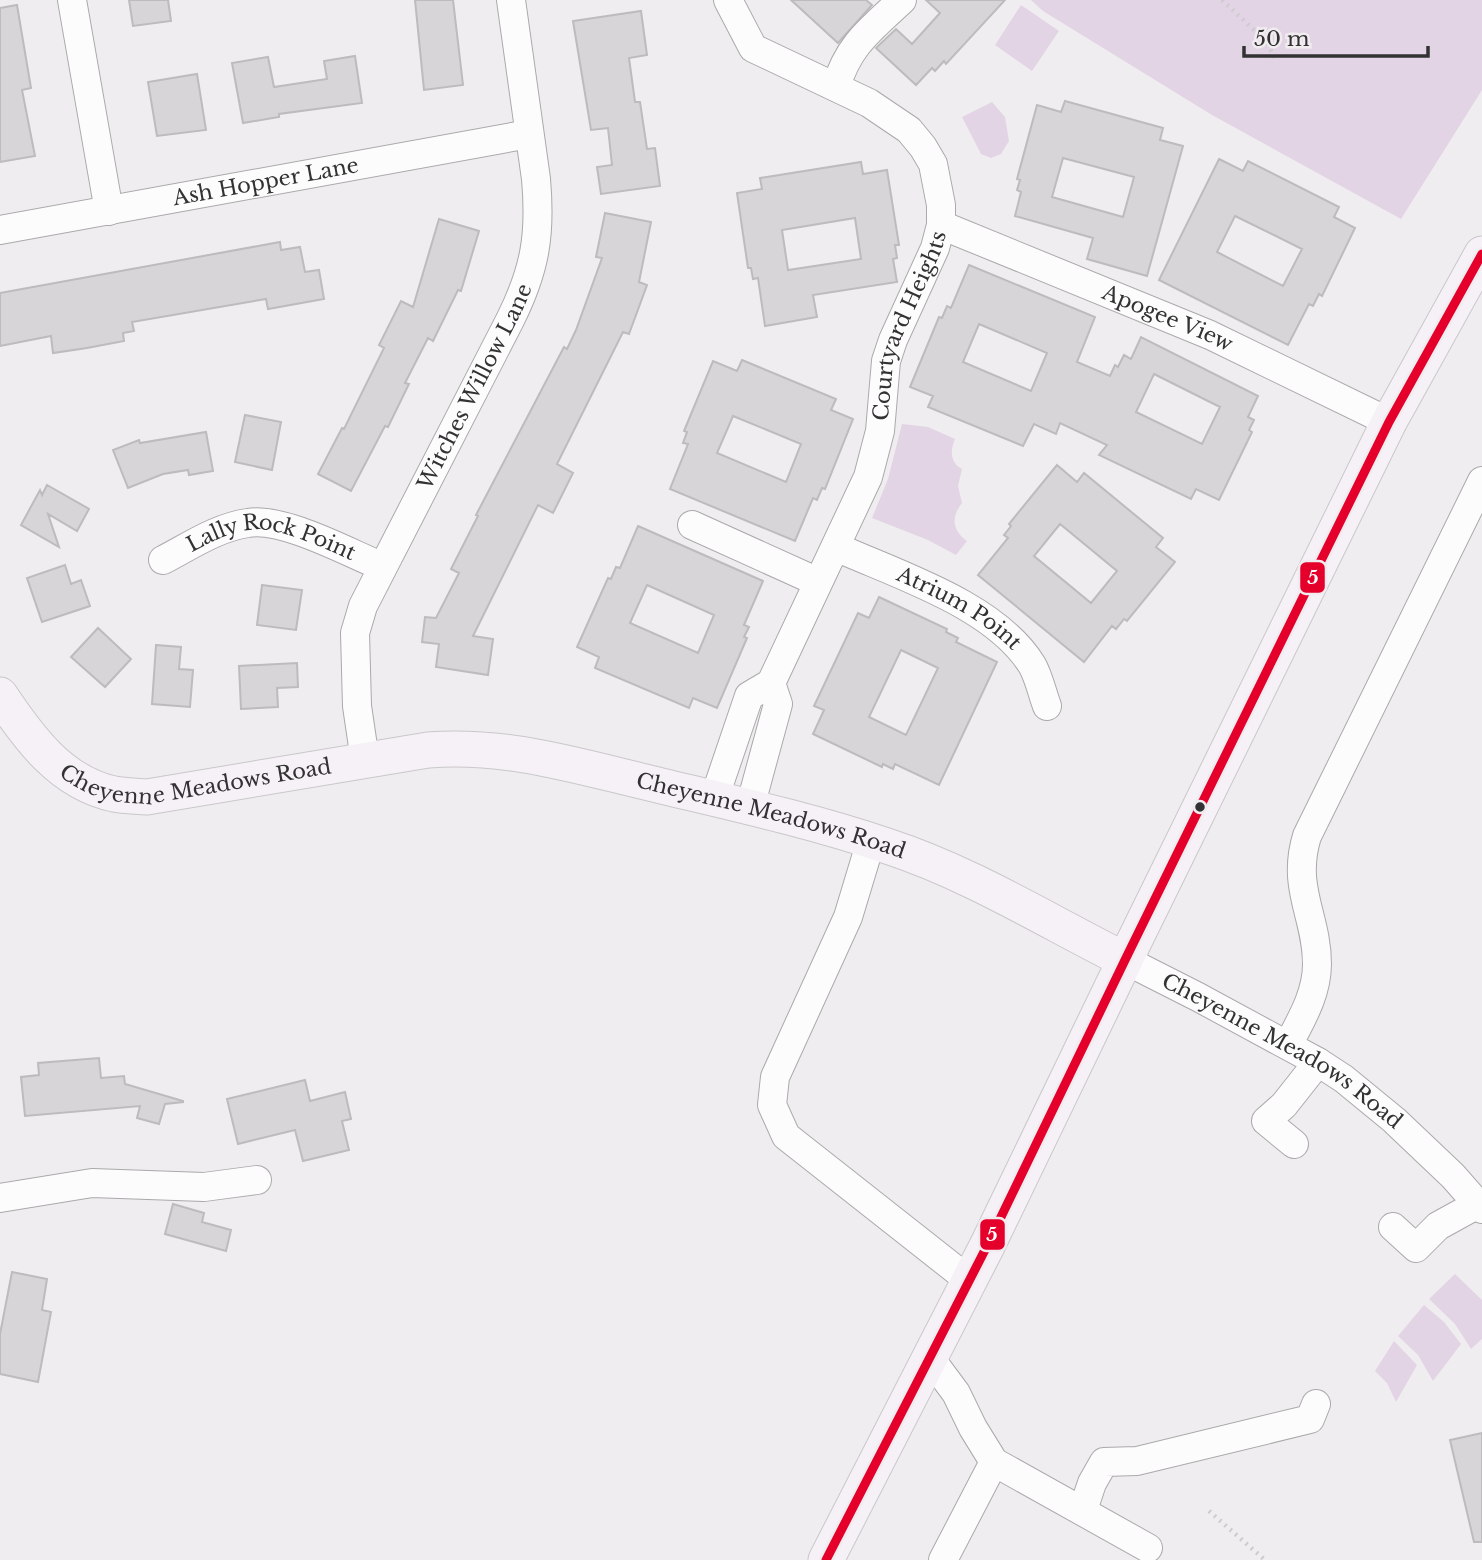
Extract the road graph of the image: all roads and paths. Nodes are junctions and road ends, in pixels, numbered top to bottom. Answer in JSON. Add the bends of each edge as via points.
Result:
{"nodes":[{"id":1,"x":72,"y":0,"type":"edge"},
{"id":2,"x":511,"y":0,"type":"edge"},
{"id":3,"x":729,"y":0,"type":"edge"},
{"id":4,"x":902,"y":0,"type":"edge"},
{"id":5,"x":1222,"y":0,"type":"edge"},
{"id":6,"x":1275,"y":60,"type":"dead end"},
{"id":7,"x":836,"y":87,"type":"junction"},
{"id":8,"x":529,"y":134,"type":"junction"},
{"id":9,"x":109,"y":211,"type":"junction"},
{"id":10,"x":942,"y":225,"type":"junction"},
{"id":11,"x":0,"y":230,"type":"edge"},
{"id":12,"x":1482,"y":254,"type":"edge"},
{"id":13,"x":1390,"y":422,"type":"junction"},
{"id":14,"x":1482,"y":481,"type":"edge"},
{"id":15,"x":692,"y":525,"type":"dead end"},
{"id":16,"x":836,"y":547,"type":"junction"},
{"id":17,"x":163,"y":560,"type":"dead end"},
{"id":18,"x":382,"y":566,"type":"junction"},
{"id":19,"x":818,"y":582,"type":"junction"},
{"id":20,"x":771,"y":683,"type":"junction"},
{"id":21,"x":0,"y":695,"type":"edge"},
{"id":22,"x":1047,"y":706,"type":"dead end"},
{"id":23,"x":365,"y":760,"type":"junction"},
{"id":24,"x":714,"y":799,"type":"junction"},
{"id":25,"x":750,"y":807,"type":"junction"},
{"id":26,"x":871,"y":841,"type":"junction"},
{"id":27,"x":1125,"y":960,"type":"junction"},
{"id":28,"x":1288,"y":1045,"type":"junction"},
{"id":29,"x":1318,"y":1062,"type":"junction"},
{"id":30,"x":1294,"y":1144,"type":"dead end"},
{"id":31,"x":257,"y":1180,"type":"dead end"},
{"id":32,"x":0,"y":1198,"type":"edge"},
{"id":33,"x":1480,"y":1207,"type":"edge"},
{"id":34,"x":1393,"y":1227,"type":"dead end"},
{"id":35,"x":970,"y":1281,"type":"junction"},
{"id":36,"x":930,"y":1358,"type":"junction"},
{"id":37,"x":1316,"y":1404,"type":"dead end"},
{"id":38,"x":994,"y":1462,"type":"junction"},
{"id":39,"x":1083,"y":1510,"type":"junction"},
{"id":40,"x":1209,"y":1511,"type":"dead end"},
{"id":41,"x":1148,"y":1548,"type":"dead end"},
{"id":42,"x":826,"y":1560,"type":"edge"},
{"id":43,"x":943,"y":1560,"type":"edge"},
{"id":44,"x":1265,"y":1560,"type":"edge"}],
"edges":[{"from":1,"to":9,"type":"street"},
{"from":2,"to":8,"type":"street","name":"Witches Willow Lane"},
{"from":3,"to":7,"type":"street","name":"Courtyard Heights","via":[[753,48]]},
{"from":4,"to":7,"type":"street","via":[[854,47]]},
{"from":5,"to":6,"type":"path","via":[[1267,42]]},
{"from":7,"to":10,"type":"street","name":"Courtyard Heights","via":[[891,116],[923,147],[939,186]]},
{"from":8,"to":9,"type":"street","name":"Ash Hopper Lane"},
{"from":8,"to":18,"type":"street","name":"Witches Willow Lane","via":[[538,207],[534,260],[525,291]]},
{"from":9,"to":11,"type":"street","name":"Ash Hopper Lane"},
{"from":10,"to":13,"type":"street","name":"Apogee View","via":[[1210,335]]},
{"from":10,"to":16,"type":"street","name":"Courtyard Heights","via":[[886,361],[877,449]]},
{"from":12,"to":13,"type":"main road"},
{"from":13,"to":27,"type":"main road"},
{"from":14,"to":28,"type":"street","via":[[1307,836],[1301,887],[1317,966],[1314,990]]},
{"from":15,"to":19,"type":"street"},
{"from":16,"to":19,"type":"street","name":"Courtyard Heights"},
{"from":16,"to":22,"type":"street","name":"Atrium Point","via":[[957,601],[1005,633],[1032,667]]},
{"from":17,"to":18,"type":"street","name":"Lally Rock Point","via":[[224,529],[263,521]]},
{"from":18,"to":23,"type":"street","name":"Witches Willow Lane","via":[[355,633],[357,706]]},
{"from":19,"to":20,"type":"street","name":"Courtyard Heights"},
{"from":20,"to":24,"type":"street","name":"Courtyard Heights","via":[[749,696]]},
{"from":20,"to":25,"type":"street","via":[[778,704]]},
{"from":21,"to":23,"type":"main road","name":"Cheyenne Meadows Road","via":[[54,763],[85,783],[112,793],[147,797]]},
{"from":23,"to":24,"type":"main road","name":"Cheyenne Meadows Road","via":[[463,747],[495,750]]},
{"from":24,"to":25,"type":"main road","name":"Cheyenne Meadows Road"},
{"from":25,"to":26,"type":"main road","name":"Cheyenne Meadows Road"},
{"from":26,"to":27,"type":"main road","name":"Cheyenne Meadows Road","via":[[966,878]]},
{"from":26,"to":35,"type":"street","via":[[848,917],[775,1077],[772,1105],[786,1136]]},
{"from":27,"to":28,"type":"street","name":"Cheyenne Meadows Road"},
{"from":27,"to":35,"type":"main road"},
{"from":28,"to":29,"type":"street","name":"Cheyenne Meadows Road"},
{"from":29,"to":30,"type":"street","via":[[1266,1121]]},
{"from":29,"to":33,"type":"street","name":"Cheyenne Meadows Road","via":[[1394,1120]]},
{"from":31,"to":32,"type":"street","via":[[204,1187],[92,1183]]},
{"from":33,"to":34,"type":"street","via":[[1438,1226],[1416,1248]]},
{"from":35,"to":36,"type":"main road"},
{"from":36,"to":38,"type":"street","via":[[956,1393]]},
{"from":36,"to":42,"type":"main road"},
{"from":37,"to":39,"type":"street","via":[[1310,1419],[1137,1461],[1104,1462]]},
{"from":38,"to":39,"type":"street"},
{"from":38,"to":43,"type":"street"},
{"from":39,"to":41,"type":"street"},
{"from":40,"to":44,"type":"path"}]}
